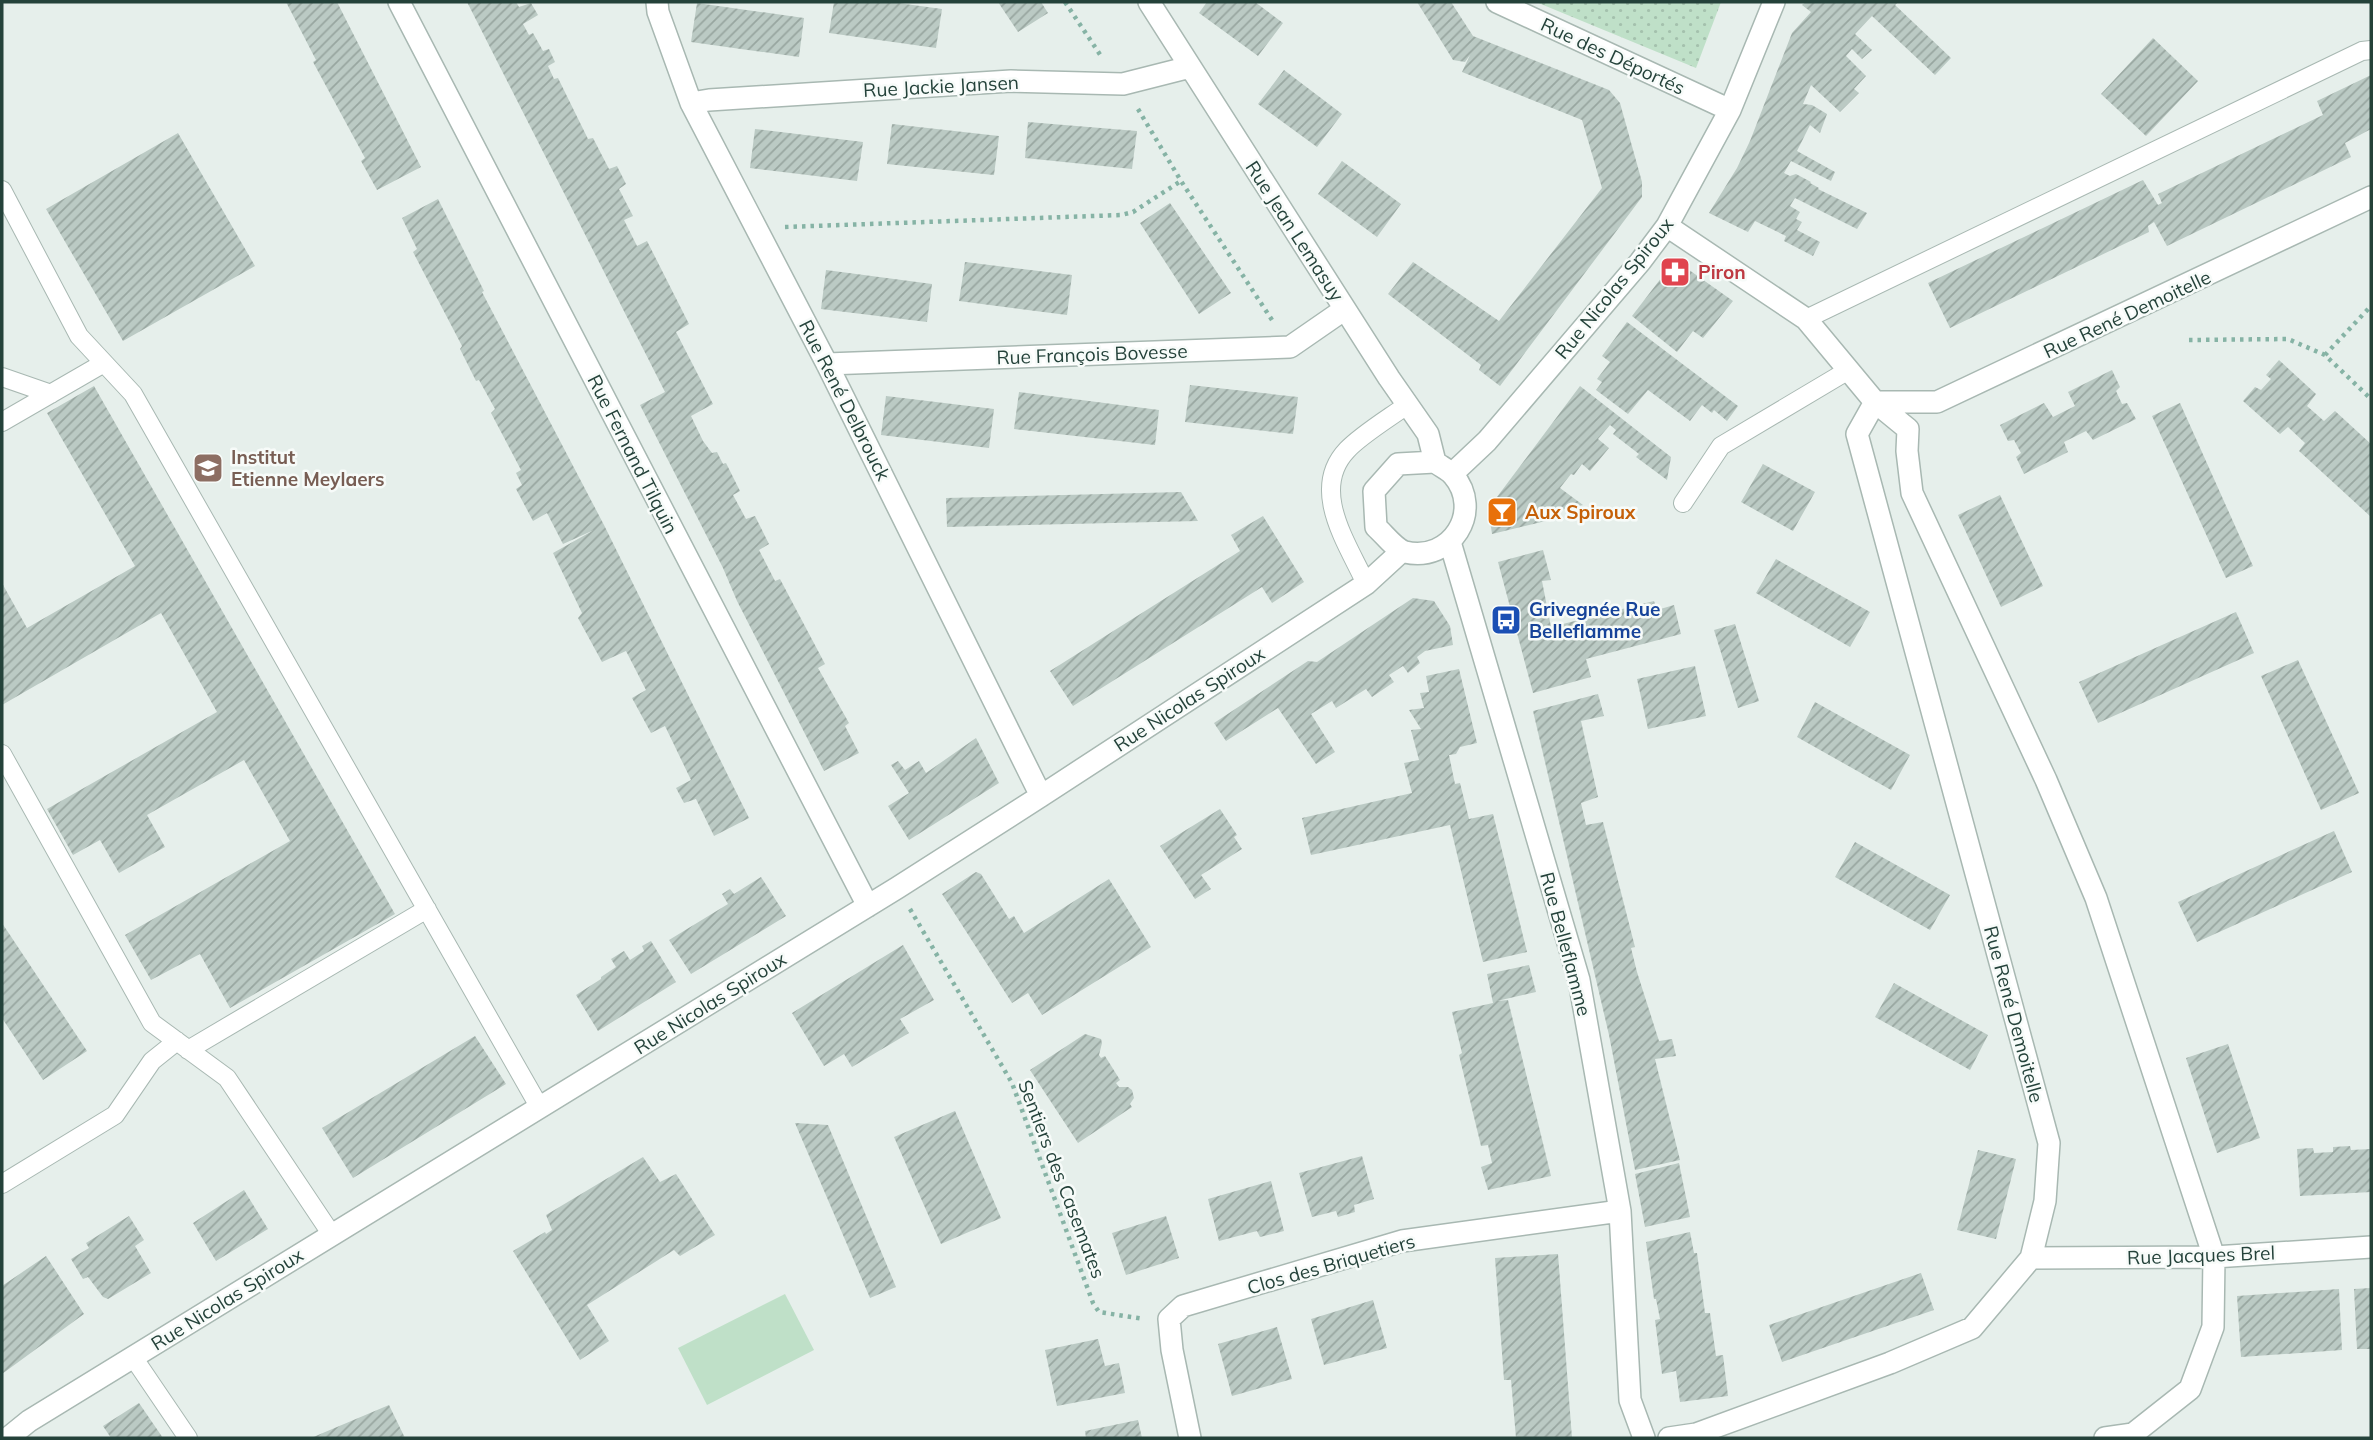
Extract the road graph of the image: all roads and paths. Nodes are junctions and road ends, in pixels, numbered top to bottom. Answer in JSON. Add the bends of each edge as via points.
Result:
{"nodes":[{"id":1,"x":399,"y":2,"type":"edge"},
{"id":2,"x":657,"y":2,"type":"edge"},
{"id":3,"x":1065,"y":2,"type":"edge"},
{"id":4,"x":1149,"y":2,"type":"edge"},
{"id":5,"x":1497,"y":2,"type":"edge"},
{"id":6,"x":1774,"y":2,"type":"edge"},
{"id":7,"x":2371,"y":50,"type":"edge"},
{"id":8,"x":1190,"y":67,"type":"junction"},
{"id":9,"x":1123,"y":84,"type":"junction"},
{"id":10,"x":691,"y":103,"type":"junction"},
{"id":11,"x":1730,"y":110,"type":"junction"},
{"id":12,"x":1181,"y":181,"type":"junction"},
{"id":13,"x":2,"y":190,"type":"edge"},
{"id":14,"x":2371,"y":197,"type":"edge"},
{"id":15,"x":1667,"y":226,"type":"junction"},
{"id":16,"x":755,"y":229,"type":"junction"},
{"id":17,"x":2371,"y":306,"type":"edge"},
{"id":18,"x":1345,"y":309,"type":"junction"},
{"id":19,"x":1806,"y":319,"type":"junction"},
{"id":20,"x":2189,"y":340,"type":"dead end"},
{"id":21,"x":1290,"y":348,"type":"junction"},
{"id":22,"x":2325,"y":355,"type":"junction"},
{"id":23,"x":104,"y":363,"type":"junction"},
{"id":24,"x":827,"y":364,"type":"junction"},
{"id":25,"x":1847,"y":371,"type":"junction"},
{"id":26,"x":2,"y":377,"type":"edge"},
{"id":27,"x":51,"y":394,"type":"junction"},
{"id":28,"x":2371,"y":399,"type":"edge"},
{"id":29,"x":1875,"y":402,"type":"junction"},
{"id":30,"x":1407,"y":405,"type":"junction"},
{"id":31,"x":2,"y":422,"type":"edge"},
{"id":32,"x":1444,"y":468,"type":"junction"},
{"id":33,"x":1683,"y":503,"type":"dead end"},
{"id":34,"x":1450,"y":542,"type":"junction"},
{"id":35,"x":1402,"y":551,"type":"junction"},
{"id":36,"x":1366,"y":584,"type":"junction"},
{"id":37,"x":2,"y":754,"type":"edge"},
{"id":38,"x":1041,"y":796,"type":"junction"},
{"id":39,"x":897,"y":888,"type":"junction"},
{"id":40,"x":868,"y":905,"type":"junction"},
{"id":41,"x":427,"y":909,"type":"junction"},
{"id":42,"x":182,"y":1045,"type":"junction"},
{"id":43,"x":540,"y":1108,"type":"junction"},
{"id":44,"x":2,"y":1184,"type":"edge"},
{"id":45,"x":1620,"y":1210,"type":"junction"},
{"id":46,"x":332,"y":1235,"type":"junction"},
{"id":47,"x":2371,"y":1247,"type":"edge"},
{"id":48,"x":2214,"y":1257,"type":"junction"},
{"id":49,"x":2031,"y":1258,"type":"junction"},
{"id":50,"x":1169,"y":1319,"type":"junction"},
{"id":51,"x":133,"y":1357,"type":"junction"},
{"id":52,"x":1696,"y":1436,"type":"edge"},
{"id":53,"x":8,"y":1438,"type":"edge"},
{"id":54,"x":188,"y":1438,"type":"edge"},
{"id":55,"x":1189,"y":1438,"type":"edge"},
{"id":56,"x":1644,"y":1438,"type":"edge"},
{"id":57,"x":1669,"y":1438,"type":"edge"},
{"id":58,"x":2105,"y":1438,"type":"edge"}],
"edges":[{"from":1,"to":40,"type":"street","name":"Rue Fernand Tilquin"},
{"from":2,"to":10,"type":"street","name":"Rue René Delbrouck"},
{"from":3,"to":9,"type":"path"},
{"from":4,"to":8,"type":"street","name":"Rue Jean Lemasuy"},
{"from":5,"to":11,"type":"street","name":"Rue des Déportés"},
{"from":6,"to":11,"type":"street","name":"Rue Nicolas Spiroux"},
{"from":7,"to":19,"type":"lane"},
{"from":8,"to":9,"type":"street","name":"Rue Jackie Jansen"},
{"from":8,"to":18,"type":"street","name":"Rue Jean Lemasuy"},
{"from":9,"to":10,"type":"street","name":"Rue Jackie Jansen","via":[[1011,81]]},
{"from":9,"to":12,"type":"path"},
{"from":10,"to":16,"type":"street","name":"Rue René Delbrouck"},
{"from":11,"to":15,"type":"street","name":"Rue Nicolas Spiroux"},
{"from":12,"to":16,"type":"path","via":[[1121,215]]},
{"from":12,"to":21,"type":"path"},
{"from":13,"to":23,"type":"lane","via":[[79,336]]},
{"from":14,"to":29,"type":"street","name":"Rue René Demoitelle","via":[[1937,402]]},
{"from":15,"to":19,"type":"street"},
{"from":15,"to":32,"type":"street","name":"Rue Nicolas Spiroux","via":[[1496,430]]},
{"from":16,"to":24,"type":"street","name":"Rue René Delbrouck"},
{"from":17,"to":22,"type":"path"},
{"from":18,"to":21,"type":"street"},
{"from":18,"to":30,"type":"street","name":"Rue Jean Lemasuy"},
{"from":19,"to":25,"type":"street"},
{"from":20,"to":22,"type":"path","via":[[2288,339]]},
{"from":21,"to":24,"type":"street","name":"Rue François Bovesse"},
{"from":22,"to":28,"type":"path"},
{"from":23,"to":27,"type":"lane"},
{"from":23,"to":41,"type":"lane","via":[[133,394]]},
{"from":24,"to":38,"type":"street","name":"Rue René Delbrouck"},
{"from":25,"to":29,"type":"street"},
{"from":25,"to":33,"type":"lane","via":[[1721,446]]},
{"from":26,"to":27,"type":"lane"},
{"from":27,"to":31,"type":"lane"},
{"from":29,"to":48,"type":"street","via":[[1908,429],[1912,493],[2046,779],[2096,898]]},
{"from":29,"to":49,"type":"street","name":"Rue René Demoitelle","via":[[1857,434],[2049,1143],[2045,1201]]},
{"from":30,"to":32,"type":"street","name":"Rue Jean Lemasuy"},
{"from":30,"to":36,"type":"lane","via":[[1346,451],[1331,477],[1331,508]]},
{"from":32,"to":34,"type":"street","via":[[1464,496],[1464,521]]},
{"from":32,"to":35,"type":"street","via":[[1398,464],[1374,491],[1376,527]]},
{"from":34,"to":35,"type":"street","via":[[1428,554]]},
{"from":34,"to":45,"type":"street","name":"Rue Belleflamme","via":[[1579,980]]},
{"from":35,"to":36,"type":"street","name":"Rue Nicolas Spiroux"},
{"from":36,"to":38,"type":"street","name":"Rue Nicolas Spiroux"},
{"from":37,"to":42,"type":"lane","via":[[152,1023]]},
{"from":38,"to":39,"type":"street","name":"Rue Nicolas Spiroux"},
{"from":39,"to":40,"type":"street","name":"Rue Nicolas Spiroux"},
{"from":39,"to":50,"type":"path","name":"Sentiers des Casemates","via":[[1012,1083],[1093,1303],[1099,1312]]},
{"from":40,"to":43,"type":"street","name":"Rue Nicolas Spiroux"},
{"from":41,"to":42,"type":"lane"},
{"from":41,"to":43,"type":"lane"},
{"from":42,"to":44,"type":"lane","via":[[152,1061],[115,1115]]},
{"from":42,"to":46,"type":"lane","via":[[227,1078]]},
{"from":43,"to":46,"type":"street","name":"Rue Nicolas Spiroux"},
{"from":45,"to":50,"type":"street","name":"Clos des Briquetiers","via":[[1402,1241],[1183,1306]]},
{"from":45,"to":56,"type":"street","name":"Rue Belleflamme","via":[[1630,1400]]},
{"from":46,"to":51,"type":"street","name":"Rue Nicolas Spiroux"},
{"from":47,"to":48,"type":"street","name":"Rue Jacques Brel"},
{"from":48,"to":49,"type":"street","name":"Rue Jacques Brel"},
{"from":48,"to":58,"type":"street","via":[[2213,1327],[2190,1389],[2133,1434]]},
{"from":49,"to":52,"type":"street","name":"Rue René Demoitelle","via":[[1972,1328]]},
{"from":50,"to":55,"type":"street"},
{"from":51,"to":53,"type":"street","name":"Rue Nicolas Spiroux"},
{"from":51,"to":54,"type":"lane"},
{"from":52,"to":57,"type":"street","name":"Rue René Demoitelle"}]}
